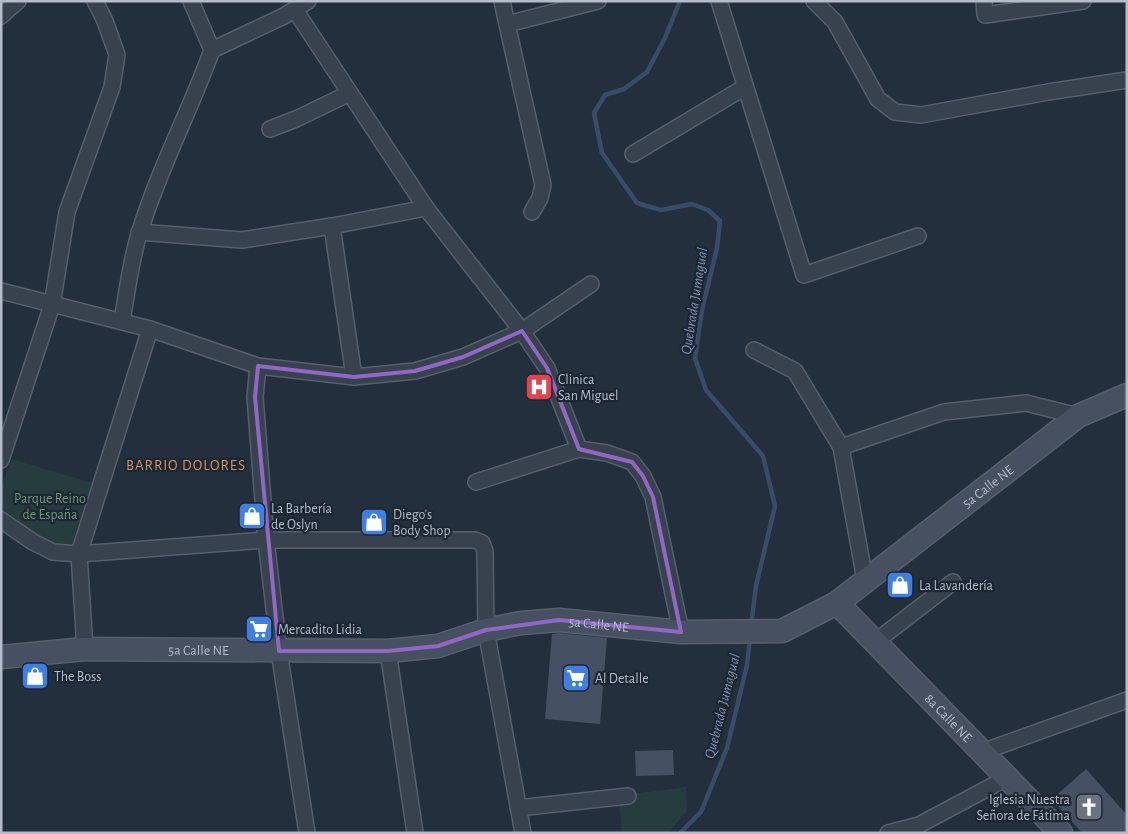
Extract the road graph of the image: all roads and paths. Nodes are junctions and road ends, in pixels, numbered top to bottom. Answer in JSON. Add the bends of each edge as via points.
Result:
{"nodes":[{"id":1,"x":18,"y":1,"type":"edge"},
{"id":2,"x":96,"y":1,"type":"edge"},
{"id":3,"x":191,"y":1,"type":"edge"},
{"id":4,"x":280,"y":1,"type":"edge"},
{"id":5,"x":502,"y":1,"type":"edge"},
{"id":6,"x":598,"y":1,"type":"edge"},
{"id":7,"x":719,"y":1,"type":"edge"},
{"id":8,"x":814,"y":1,"type":"edge"},
{"id":9,"x":833,"y":1,"type":"edge"},
{"id":10,"x":984,"y":1,"type":"edge"},
{"id":11,"x":1080,"y":2,"type":"edge"},
{"id":12,"x":295,"y":9,"type":"edge"},
{"id":13,"x":1,"y":16,"type":"edge"},
{"id":14,"x":835,"y":22,"type":"junction"},
{"id":15,"x":507,"y":24,"type":"junction"},
{"id":16,"x":212,"y":50,"type":"junction"},
{"id":17,"x":1127,"y":80,"type":"edge"},
{"id":18,"x":744,"y":87,"type":"junction"},
{"id":19,"x":350,"y":93,"type":"junction"},
{"id":20,"x":270,"y":129,"type":"dead end"},
{"id":21,"x":633,"y":154,"type":"dead end"},
{"id":22,"x":426,"y":208,"type":"junction"},
{"id":23,"x":532,"y":212,"type":"dead end"},
{"id":24,"x":332,"y":226,"type":"junction"},
{"id":25,"x":139,"y":232,"type":"junction"},
{"id":26,"x":918,"y":236,"type":"dead end"},
{"id":27,"x":591,"y":284,"type":"dead end"},
{"id":28,"x":1,"y":292,"type":"edge"},
{"id":29,"x":52,"y":305,"type":"junction"},
{"id":30,"x":122,"y":321,"type":"junction"},
{"id":31,"x":150,"y":329,"type":"junction"},
{"id":32,"x":522,"y":331,"type":"junction"},
{"id":33,"x":754,"y":350,"type":"dead end"},
{"id":34,"x":258,"y":366,"type":"junction"},
{"id":35,"x":354,"y":377,"type":"junction"},
{"id":36,"x":1127,"y":395,"type":"edge"},
{"id":37,"x":1078,"y":416,"type":"junction"},
{"id":38,"x":841,"y":447,"type":"junction"},
{"id":39,"x":579,"y":449,"type":"junction"},
{"id":40,"x":1,"y":460,"type":"edge"},
{"id":41,"x":476,"y":482,"type":"dead end"},
{"id":42,"x":1,"y":520,"type":"edge"},
{"id":43,"x":266,"y":540,"type":"junction"},
{"id":44,"x":79,"y":554,"type":"junction"},
{"id":45,"x":865,"y":580,"type":"junction"},
{"id":46,"x":953,"y":582,"type":"dead end"},
{"id":47,"x":837,"y":603,"type":"junction"},
{"id":48,"x":486,"y":630,"type":"junction"},
{"id":49,"x":681,"y":632,"type":"junction"},
{"id":50,"x":875,"y":642,"type":"junction"},
{"id":51,"x":85,"y":650,"type":"junction"},
{"id":52,"x":279,"y":651,"type":"junction"},
{"id":53,"x":388,"y":651,"type":"junction"},
{"id":54,"x":1,"y":656,"type":"edge"},
{"id":55,"x":1127,"y":700,"type":"edge"},
{"id":56,"x":982,"y":752,"type":"junction"},
{"id":57,"x":1007,"y":778,"type":"junction"},
{"id":58,"x":628,"y":796,"type":"dead end"},
{"id":59,"x":518,"y":808,"type":"junction"},
{"id":60,"x":307,"y":833,"type":"edge"},
{"id":61,"x":415,"y":833,"type":"edge"},
{"id":62,"x":523,"y":833,"type":"edge"},
{"id":63,"x":888,"y":833,"type":"edge"},
{"id":64,"x":1061,"y":833,"type":"edge"}],
"edges":[{"from":1,"to":13,"type":"street"},
{"from":2,"to":29,"type":"street","via":[[117,55],[112,87],[67,212]]},
{"from":3,"to":16,"type":"street"},
{"from":4,"to":12,"type":"street"},
{"from":5,"to":15,"type":"street"},
{"from":6,"to":15,"type":"street"},
{"from":7,"to":18,"type":"street"},
{"from":8,"to":14,"type":"street"},
{"from":9,"to":14,"type":"street"},
{"from":10,"to":11,"type":"street","via":[[986,14]]},
{"from":12,"to":16,"type":"street"},
{"from":12,"to":19,"type":"street"},
{"from":14,"to":17,"type":"street","via":[[878,99],[895,112],[921,115]]},
{"from":15,"to":23,"type":"street","via":[[543,185]]},
{"from":16,"to":25,"type":"street"},
{"from":18,"to":21,"type":"street"},
{"from":18,"to":26,"type":"street","via":[[804,275]]},
{"from":19,"to":20,"type":"street"},
{"from":19,"to":22,"type":"street"},
{"from":22,"to":24,"type":"street"},
{"from":22,"to":32,"type":"street"},
{"from":24,"to":25,"type":"street","via":[[242,240]]},
{"from":24,"to":35,"type":"street"},
{"from":25,"to":30,"type":"street"},
{"from":27,"to":32,"type":"street"},
{"from":28,"to":29,"type":"street"},
{"from":29,"to":30,"type":"street"},
{"from":29,"to":40,"type":"street"},
{"from":30,"to":31,"type":"street"},
{"from":31,"to":34,"type":"street"},
{"from":31,"to":44,"type":"street"},
{"from":32,"to":35,"type":"street","via":[[463,357],[415,371]]},
{"from":32,"to":39,"type":"street","via":[[547,368]]},
{"from":33,"to":38,"type":"street","via":[[795,371]]},
{"from":34,"to":35,"type":"street"},
{"from":34,"to":43,"type":"street","via":[[255,397]]},
{"from":36,"to":37,"type":"street","name":"5a Calle NE"},
{"from":37,"to":38,"type":"street","via":[[1026,403],[944,412]]},
{"from":37,"to":45,"type":"street","name":"5a Calle NE"},
{"from":38,"to":45,"type":"street"},
{"from":39,"to":41,"type":"street"},
{"from":39,"to":49,"type":"street","via":[[606,453],[632,462],[644,476],[653,497]]},
{"from":42,"to":44,"type":"street","via":[[53,552]]},
{"from":43,"to":44,"type":"street"},
{"from":43,"to":48,"type":"street","via":[[474,540],[482,543]]},
{"from":43,"to":52,"type":"street"},
{"from":44,"to":51,"type":"street"},
{"from":45,"to":47,"type":"street","name":"5a Calle NE"},
{"from":46,"to":50,"type":"street"},
{"from":47,"to":49,"type":"street","name":"5a Calle NE","via":[[782,631]]},
{"from":47,"to":50,"type":"street","name":"8a Calle NE"},
{"from":48,"to":49,"type":"street","name":"5a Calle NE","via":[[559,620]]},
{"from":48,"to":53,"type":"street","name":"5a Calle NE","via":[[438,646]]},
{"from":48,"to":59,"type":"street"},
{"from":50,"to":56,"type":"street","name":"8a Calle NE"},
{"from":51,"to":52,"type":"street","name":"5a Calle NE"},
{"from":51,"to":54,"type":"street","name":"5a Calle NE"},
{"from":52,"to":53,"type":"street","name":"5a Calle NE"},
{"from":52,"to":60,"type":"street"},
{"from":53,"to":61,"type":"street"},
{"from":55,"to":56,"type":"street"},
{"from":56,"to":57,"type":"street","name":"8a Calle NE"},
{"from":57,"to":63,"type":"street","via":[[919,825]]},
{"from":57,"to":64,"type":"street","name":"8a Calle NE"},
{"from":58,"to":59,"type":"street"},
{"from":59,"to":62,"type":"street"}]}
